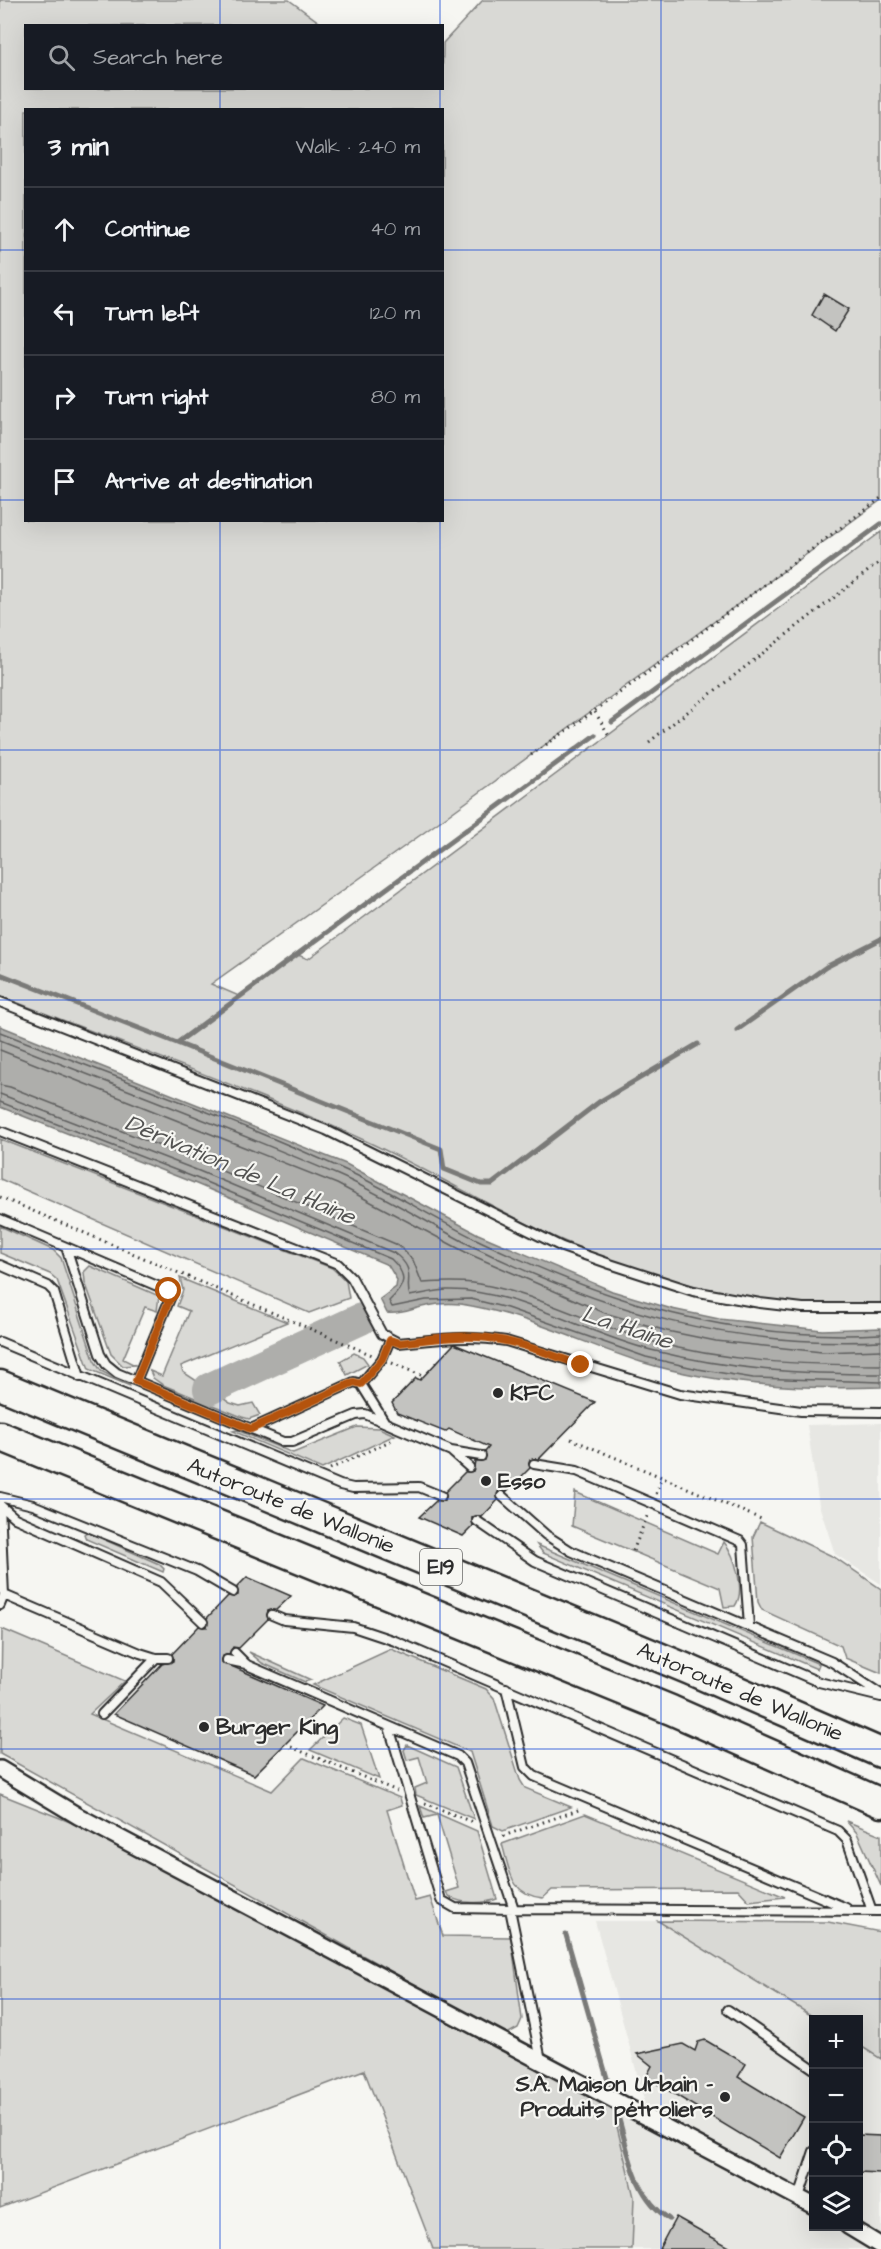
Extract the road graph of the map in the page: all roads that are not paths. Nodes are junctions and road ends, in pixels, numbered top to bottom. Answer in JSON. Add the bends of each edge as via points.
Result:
{"nodes":[{"id":1,"x":0,"y":1002,"type":"edge"},
{"id":2,"x":0,"y":1131,"type":"edge"},
{"id":3,"x":0,"y":1219,"type":"edge"},
{"id":4,"x":66,"y":1247,"type":"junction"},
{"id":5,"x":0,"y":1265,"type":"edge"},
{"id":6,"x":881,"y":1308,"type":"edge"},
{"id":7,"x":390,"y":1340,"type":"junction"},
{"id":8,"x":0,"y":1342,"type":"edge"},
{"id":9,"x":80,"y":1377,"type":"junction"},
{"id":10,"x":136,"y":1381,"type":"junction"},
{"id":11,"x":0,"y":1384,"type":"edge"},
{"id":12,"x":361,"y":1384,"type":"junction"},
{"id":13,"x":881,"y":1412,"type":"edge"},
{"id":14,"x":384,"y":1421,"type":"junction"},
{"id":15,"x":251,"y":1429,"type":"junction"},
{"id":16,"x":0,"y":1436,"type":"edge"},
{"id":17,"x":451,"y":1451,"type":"junction"},
{"id":18,"x":481,"y":1456,"type":"dead end"},
{"id":19,"x":534,"y":1464,"type":"dead end"},
{"id":20,"x":469,"y":1467,"type":"dead end"},
{"id":21,"x":441,"y":1496,"type":"dead end"},
{"id":22,"x":502,"y":1496,"type":"dead end"},
{"id":23,"x":0,"y":1497,"type":"edge"},
{"id":24,"x":0,"y":1505,"type":"edge"},
{"id":25,"x":477,"y":1521,"type":"dead end"},
{"id":26,"x":232,"y":1592,"type":"dead end"},
{"id":27,"x":4,"y":1595,"type":"junction"},
{"id":28,"x":0,"y":1605,"type":"edge"},
{"id":29,"x":272,"y":1615,"type":"dead end"},
{"id":30,"x":203,"y":1622,"type":"dead end"},
{"id":31,"x":749,"y":1626,"type":"junction"},
{"id":32,"x":235,"y":1653,"type":"dead end"},
{"id":33,"x":156,"y":1658,"type":"junction"},
{"id":34,"x":168,"y":1658,"type":"dead end"},
{"id":35,"x":227,"y":1660,"type":"dead end"},
{"id":36,"x":247,"y":1665,"type":"junction"},
{"id":37,"x":506,"y":1688,"type":"junction"},
{"id":38,"x":881,"y":1696,"type":"edge"},
{"id":39,"x":102,"y":1714,"type":"dead end"},
{"id":40,"x":389,"y":1727,"type":"junction"},
{"id":41,"x":881,"y":1753,"type":"edge"},
{"id":42,"x":0,"y":1769,"type":"edge"},
{"id":43,"x":881,"y":1803,"type":"edge"},
{"id":44,"x":512,"y":1909,"type":"junction"},
{"id":45,"x":852,"y":1911,"type":"junction"},
{"id":46,"x":877,"y":1911,"type":"edge"},
{"id":47,"x":728,"y":2010,"type":"dead end"},
{"id":48,"x":541,"y":2063,"type":"junction"},
{"id":49,"x":809,"y":2066,"type":"edge"},
{"id":50,"x":809,"y":2165,"type":"edge"},
{"id":51,"x":800,"y":2197,"type":"junction"},
{"id":52,"x":809,"y":2203,"type":"edge"},
{"id":53,"x":856,"y":2231,"type":"edge"},
{"id":54,"x":881,"y":2246,"type":"edge"}],
"edges":[{"from":1,"to":6,"type":"lane","via":[[326,1130],[562,1247],[610,1264],[693,1291],[760,1304]]},
{"from":2,"to":7,"type":"lane","via":[[338,1264],[352,1278],[382,1334]]},
{"from":3,"to":4,"type":"lane"},
{"from":4,"to":10,"type":"lane","via":[[100,1354],[117,1373]]},
{"from":4,"to":10,"type":"lane","via":[[169,1291],[171,1296]]},
{"from":5,"to":9,"type":"lane","via":[[54,1292]]},
{"from":7,"to":12,"type":"lane","via":[[382,1359]]},
{"from":7,"to":13,"type":"lane","via":[[399,1343],[481,1337],[506,1341],[680,1394],[801,1411]]},
{"from":8,"to":9,"type":"lane"},
{"from":9,"to":21,"type":"lane","via":[[340,1485],[420,1487]]},
{"from":10,"to":15,"type":"lane"},
{"from":11,"to":41,"type":"highway","name":"Autoroute de Wallonie","number":"E19"},
{"from":12,"to":14,"type":"lane"},
{"from":12,"to":15,"type":"lane","via":[[354,1382]]},
{"from":14,"to":15,"type":"lane","via":[[356,1415],[292,1442]]},
{"from":14,"to":17,"type":"lane"},
{"from":16,"to":43,"type":"highway","name":"Autoroute de Wallonie","number":"E19","via":[[671,1710]]},
{"from":17,"to":18,"type":"lane"},
{"from":17,"to":20,"type":"lane"},
{"from":19,"to":31,"type":"lane","via":[[578,1471],[740,1541]]},
{"from":22,"to":31,"type":"lane","via":[[570,1551]]},
{"from":23,"to":26,"type":"lane","via":[[33,1504],[175,1562]]},
{"from":24,"to":27,"type":"lane"},
{"from":24,"to":30,"type":"lane","via":[[15,1518],[161,1582]]},
{"from":25,"to":38,"type":"lane","via":[[535,1561],[819,1682]]},
{"from":27,"to":28,"type":"lane"},
{"from":27,"to":33,"type":"lane"},
{"from":29,"to":37,"type":"lane","via":[[371,1632]]},
{"from":31,"to":38,"type":"lane","via":[[832,1662]]},
{"from":32,"to":36,"type":"lane"},
{"from":33,"to":34,"type":"lane"},
{"from":33,"to":39,"type":"lane"},
{"from":35,"to":36,"type":"lane"},
{"from":36,"to":40,"type":"lane"},
{"from":37,"to":45,"type":"lane","via":[[525,1767],[534,1776]]},
{"from":37,"to":46,"type":"lane","via":[[838,1831],[847,1840]]},
{"from":40,"to":44,"type":"lane","via":[[458,1756],[465,1763]]},
{"from":40,"to":44,"type":"lane","via":[[441,1900],[455,1908]]},
{"from":42,"to":48,"type":"street","via":[[78,1816]]},
{"from":44,"to":45,"type":"lane"},
{"from":44,"to":48,"type":"lane"},
{"from":45,"to":46,"type":"lane"},
{"from":47,"to":49,"type":"lane"},
{"from":48,"to":51,"type":"street"},
{"from":50,"to":51,"type":"lane"},
{"from":51,"to":52,"type":"street"},
{"from":53,"to":54,"type":"street"}]}
